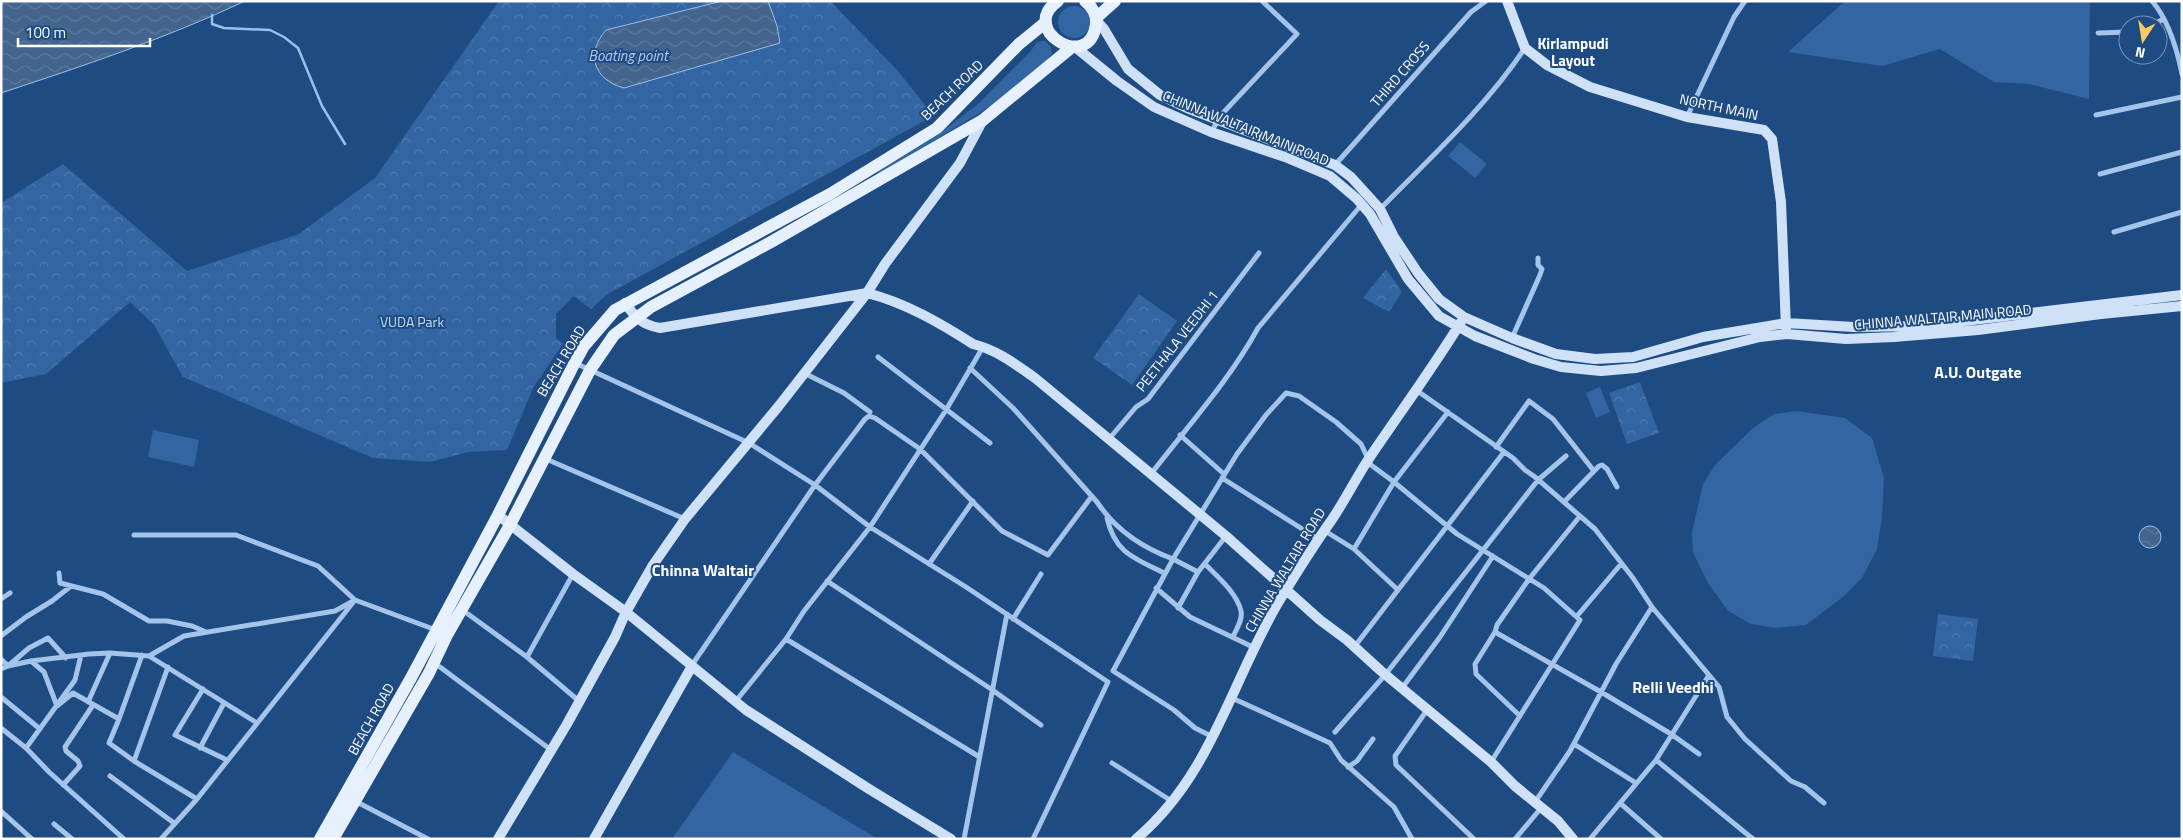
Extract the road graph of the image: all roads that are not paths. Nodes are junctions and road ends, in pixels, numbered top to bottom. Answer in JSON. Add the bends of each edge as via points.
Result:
{"nodes":[{"id":1,"x":1058,"y":1,"type":"edge"},
{"id":2,"x":1085,"y":1,"type":"edge"},
{"id":3,"x":1114,"y":1,"type":"edge"},
{"id":4,"x":1262,"y":1,"type":"edge"},
{"id":5,"x":1486,"y":1,"type":"edge"},
{"id":6,"x":1507,"y":1,"type":"edge"},
{"id":7,"x":2152,"y":1,"type":"edge"},
{"id":8,"x":1742,"y":2,"type":"edge"},
{"id":9,"x":2161,"y":15,"type":"edge"},
{"id":10,"x":1096,"y":20,"type":"junction"},
{"id":11,"x":1046,"y":22,"type":"junction"},
{"id":12,"x":2168,"y":29,"type":"edge"},
{"id":13,"x":2118,"y":32,"type":"edge"},
{"id":14,"x":2098,"y":33,"type":"dead end"},
{"id":15,"x":1073,"y":46,"type":"junction"},
{"id":16,"x":1525,"y":48,"type":"junction"},
{"id":17,"x":2182,"y":74,"type":"edge"},
{"id":18,"x":2182,"y":97,"type":"edge"},
{"id":19,"x":2096,"y":115,"type":"dead end"},
{"id":20,"x":1687,"y":116,"type":"junction"},
{"id":21,"x":983,"y":120,"type":"junction"},
{"id":22,"x":1218,"y":120,"type":"junction"},
{"id":23,"x":1211,"y":132,"type":"junction"},
{"id":24,"x":2182,"y":152,"type":"edge"},
{"id":25,"x":1335,"y":165,"type":"junction"},
{"id":26,"x":2100,"y":174,"type":"dead end"},
{"id":27,"x":1362,"y":204,"type":"junction"},
{"id":28,"x":1380,"y":210,"type":"junction"},
{"id":29,"x":2182,"y":212,"type":"edge"},
{"id":30,"x":2114,"y":232,"type":"dead end"},
{"id":31,"x":1259,"y":254,"type":"dead end"},
{"id":32,"x":1538,"y":258,"type":"dead end"},
{"id":33,"x":867,"y":293,"type":"junction"},
{"id":34,"x":2182,"y":295,"type":"edge"},
{"id":35,"x":625,"y":303,"type":"junction"},
{"id":36,"x":2182,"y":306,"type":"edge"},
{"id":37,"x":1464,"y":317,"type":"junction"},
{"id":38,"x":635,"y":318,"type":"junction"},
{"id":39,"x":1786,"y":323,"type":"junction"},
{"id":40,"x":1458,"y":328,"type":"junction"},
{"id":41,"x":1787,"y":334,"type":"junction"},
{"id":42,"x":1512,"y":338,"type":"junction"},
{"id":43,"x":983,"y":346,"type":"junction"},
{"id":44,"x":878,"y":357,"type":"dead end"},
{"id":45,"x":575,"y":363,"type":"junction"},
{"id":46,"x":970,"y":368,"type":"junction"},
{"id":47,"x":590,"y":370,"type":"junction"},
{"id":48,"x":804,"y":373,"type":"junction"},
{"id":49,"x":1416,"y":390,"type":"junction"},
{"id":50,"x":946,"y":410,"type":"junction"},
{"id":51,"x":870,"y":412,"type":"dead end"},
{"id":52,"x":1448,"y":412,"type":"junction"},
{"id":53,"x":1180,"y":435,"type":"junction"},
{"id":54,"x":1109,"y":439,"type":"junction"},
{"id":55,"x":749,"y":443,"type":"junction"},
{"id":56,"x":990,"y":443,"type":"dead end"},
{"id":57,"x":1496,"y":447,"type":"junction"},
{"id":58,"x":920,"y":448,"type":"junction"},
{"id":59,"x":1504,"y":452,"type":"junction"},
{"id":60,"x":1566,"y":456,"type":"dead end"},
{"id":61,"x":544,"y":458,"type":"junction"},
{"id":62,"x":1368,"y":461,"type":"junction"},
{"id":63,"x":1594,"y":471,"type":"junction"},
{"id":64,"x":1150,"y":475,"type":"junction"},
{"id":65,"x":1223,"y":476,"type":"junction"},
{"id":66,"x":1538,"y":480,"type":"junction"},
{"id":67,"x":1394,"y":482,"type":"junction"},
{"id":68,"x":815,"y":485,"type":"junction"},
{"id":69,"x":1617,"y":487,"type":"dead end"},
{"id":70,"x":1092,"y":496,"type":"junction"},
{"id":71,"x":973,"y":502,"type":"junction"},
{"id":72,"x":1564,"y":502,"type":"junction"},
{"id":73,"x":498,"y":515,"type":"junction"},
{"id":74,"x":1201,"y":515,"type":"junction"},
{"id":75,"x":1580,"y":516,"type":"junction"},
{"id":76,"x":1107,"y":517,"type":"junction"},
{"id":77,"x":685,"y":519,"type":"junction"},
{"id":78,"x":510,"y":525,"type":"junction"},
{"id":79,"x":870,"y":526,"type":"junction"},
{"id":80,"x":1447,"y":526,"type":"junction"},
{"id":81,"x":134,"y":535,"type":"dead end"},
{"id":82,"x":1321,"y":535,"type":"junction"},
{"id":83,"x":1226,"y":536,"type":"junction"},
{"id":84,"x":1354,"y":549,"type":"junction"},
{"id":85,"x":1485,"y":550,"type":"junction"},
{"id":86,"x":1493,"y":556,"type":"junction"},
{"id":87,"x":1173,"y":559,"type":"junction"},
{"id":88,"x":929,"y":564,"type":"junction"},
{"id":89,"x":1205,"y":564,"type":"junction"},
{"id":90,"x":1621,"y":564,"type":"junction"},
{"id":91,"x":1198,"y":572,"type":"junction"},
{"id":92,"x":59,"y":573,"type":"dead end"},
{"id":93,"x":1164,"y":573,"type":"junction"},
{"id":94,"x":572,"y":574,"type":"junction"},
{"id":95,"x":1041,"y":574,"type":"dead end"},
{"id":96,"x":1529,"y":579,"type":"junction"},
{"id":97,"x":827,"y":581,"type":"junction"},
{"id":98,"x":71,"y":586,"type":"junction"},
{"id":99,"x":1156,"y":588,"type":"junction"},
{"id":100,"x":1288,"y":589,"type":"junction"},
{"id":101,"x":1398,"y":590,"type":"junction"},
{"id":102,"x":10,"y":593,"type":"dead end"},
{"id":103,"x":1,"y":600,"type":"edge"},
{"id":104,"x":354,"y":600,"type":"junction"},
{"id":105,"x":1652,"y":607,"type":"junction"},
{"id":106,"x":1178,"y":608,"type":"junction"},
{"id":107,"x":626,"y":612,"type":"junction"},
{"id":108,"x":468,"y":614,"type":"dead end"},
{"id":109,"x":1007,"y":614,"type":"junction"},
{"id":110,"x":1577,"y":616,"type":"junction"},
{"id":111,"x":1014,"y":619,"type":"junction"},
{"id":112,"x":441,"y":632,"type":"junction"},
{"id":113,"x":1496,"y":632,"type":"junction"},
{"id":114,"x":208,"y":633,"type":"junction"},
{"id":115,"x":1,"y":636,"type":"edge"},
{"id":116,"x":1233,"y":637,"type":"junction"},
{"id":117,"x":786,"y":639,"type":"junction"},
{"id":118,"x":1354,"y":647,"type":"junction"},
{"id":119,"x":1255,"y":648,"type":"junction"},
{"id":120,"x":110,"y":653,"type":"junction"},
{"id":121,"x":81,"y":655,"type":"junction"},
{"id":122,"x":142,"y":655,"type":"junction"},
{"id":123,"x":149,"y":656,"type":"junction"},
{"id":124,"x":527,"y":657,"type":"junction"},
{"id":125,"x":66,"y":658,"type":"junction"},
{"id":126,"x":1,"y":659,"type":"edge"},
{"id":127,"x":31,"y":661,"type":"junction"},
{"id":128,"x":1551,"y":664,"type":"junction"},
{"id":129,"x":8,"y":666,"type":"junction"},
{"id":130,"x":692,"y":666,"type":"junction"},
{"id":131,"x":168,"y":667,"type":"junction"},
{"id":132,"x":440,"y":667,"type":"dead end"},
{"id":133,"x":1,"y":669,"type":"edge"},
{"id":134,"x":1113,"y":671,"type":"junction"},
{"id":135,"x":1385,"y":675,"type":"junction"},
{"id":136,"x":1708,"y":675,"type":"junction"},
{"id":137,"x":1108,"y":682,"type":"junction"},
{"id":138,"x":203,"y":689,"type":"junction"},
{"id":139,"x":991,"y":689,"type":"junction"},
{"id":140,"x":1402,"y":689,"type":"junction"},
{"id":141,"x":1601,"y":692,"type":"junction"},
{"id":142,"x":1,"y":697,"type":"edge"},
{"id":143,"x":1232,"y":698,"type":"junction"},
{"id":144,"x":579,"y":701,"type":"junction"},
{"id":145,"x":88,"y":702,"type":"junction"},
{"id":146,"x":735,"y":702,"type":"junction"},
{"id":147,"x":224,"y":703,"type":"junction"},
{"id":148,"x":93,"y":705,"type":"junction"},
{"id":149,"x":57,"y":706,"type":"junction"},
{"id":150,"x":1428,"y":710,"type":"junction"},
{"id":151,"x":1520,"y":716,"type":"junction"},
{"id":152,"x":119,"y":719,"type":"junction"},
{"id":153,"x":257,"y":723,"type":"junction"},
{"id":154,"x":1041,"y":725,"type":"dead end"},
{"id":155,"x":1,"y":728,"type":"edge"},
{"id":156,"x":40,"y":729,"type":"junction"},
{"id":157,"x":1335,"y":732,"type":"dead end"},
{"id":158,"x":1671,"y":734,"type":"junction"},
{"id":159,"x":1214,"y":737,"type":"junction"},
{"id":160,"x":1373,"y":739,"type":"dead end"},
{"id":161,"x":1574,"y":744,"type":"junction"},
{"id":162,"x":26,"y":748,"type":"junction"},
{"id":163,"x":200,"y":748,"type":"junction"},
{"id":164,"x":551,"y":750,"type":"junction"},
{"id":165,"x":1699,"y":754,"type":"dead end"},
{"id":166,"x":978,"y":756,"type":"junction"},
{"id":167,"x":227,"y":760,"type":"junction"},
{"id":168,"x":1656,"y":760,"type":"junction"},
{"id":169,"x":134,"y":761,"type":"junction"},
{"id":170,"x":1491,"y":762,"type":"junction"},
{"id":171,"x":1112,"y":763,"type":"dead end"},
{"id":172,"x":1348,"y":767,"type":"junction"},
{"id":173,"x":110,"y":776,"type":"dead end"},
{"id":174,"x":1636,"y":783,"type":"junction"},
{"id":175,"x":63,"y":785,"type":"junction"},
{"id":176,"x":197,"y":798,"type":"junction"},
{"id":177,"x":355,"y":801,"type":"junction"},
{"id":178,"x":1173,"y":802,"type":"junction"},
{"id":179,"x":1620,"y":803,"type":"junction"},
{"id":180,"x":1824,"y":804,"type":"dead end"},
{"id":181,"x":1538,"y":805,"type":"junction"},
{"id":182,"x":1,"y":811,"type":"edge"},
{"id":183,"x":174,"y":823,"type":"junction"},
{"id":184,"x":54,"y":824,"type":"dead end"},
{"id":185,"x":32,"y":839,"type":"edge"},
{"id":186,"x":72,"y":839,"type":"edge"},
{"id":187,"x":124,"y":839,"type":"edge"},
{"id":188,"x":160,"y":839,"type":"edge"},
{"id":189,"x":320,"y":839,"type":"edge"},
{"id":190,"x":333,"y":839,"type":"edge"},
{"id":191,"x":428,"y":839,"type":"edge"},
{"id":192,"x":498,"y":839,"type":"edge"},
{"id":193,"x":594,"y":839,"type":"edge"},
{"id":194,"x":951,"y":839,"type":"edge"},
{"id":195,"x":964,"y":839,"type":"edge"},
{"id":196,"x":1033,"y":839,"type":"edge"},
{"id":197,"x":1136,"y":839,"type":"edge"},
{"id":198,"x":1412,"y":839,"type":"edge"},
{"id":199,"x":1474,"y":839,"type":"edge"},
{"id":200,"x":1514,"y":839,"type":"edge"},
{"id":201,"x":1573,"y":839,"type":"edge"},
{"id":202,"x":1590,"y":839,"type":"edge"},
{"id":203,"x":1661,"y":839,"type":"edge"},
{"id":204,"x":1753,"y":839,"type":"edge"}],
"edges":[{"from":1,"to":11,"type":"main road","via":[[1053,4]]},
{"from":2,"to":10,"type":"main road"},
{"from":3,"to":10,"type":"main road"},
{"from":4,"to":22,"type":"street","via":[[1297,34]]},
{"from":5,"to":25,"type":"street","name":"THIRD CROSS","via":[[1471,12]]},
{"from":6,"to":16,"type":"street"},
{"from":7,"to":9,"type":"street"},
{"from":8,"to":20,"type":"street"},
{"from":10,"to":15,"type":"main road","name":"BEACH ROAD","via":[[1090,39],[1082,45]]},
{"from":10,"to":22,"type":"street","name":"CHINNA WALTAIR MAIN ROAD","via":[[1128,69],[1160,95]]},
{"from":11,"to":15,"type":"main road","via":[[1054,40]]},
{"from":11,"to":35,"type":"main road","name":"BEACH ROAD","via":[[1019,44],[937,128],[830,194]]},
{"from":12,"to":17,"type":"street"},
{"from":13,"to":14,"type":"street"},
{"from":15,"to":21,"type":"main road","name":"BEACH ROAD"},
{"from":15,"to":23,"type":"street","name":"CHINNA WALTAIR MAIN ROAD","via":[[1154,107]]},
{"from":16,"to":20,"type":"street","name":"NORTH MAIN","via":[[1548,65],[1590,87]]},
{"from":16,"to":28,"type":"street","via":[[1502,80],[1455,133]]},
{"from":18,"to":19,"type":"street"},
{"from":20,"to":39,"type":"street","name":"NORTH MAIN","via":[[1764,130],[1772,139],[1781,202]]},
{"from":21,"to":33,"type":"street","via":[[960,163]]},
{"from":21,"to":38,"type":"main road","name":"BEACH ROAD"},
{"from":22,"to":23,"type":"street"},
{"from":22,"to":25,"type":"street","name":"CHINNA WALTAIR MAIN ROAD"},
{"from":23,"to":27,"type":"street","name":"CHINNA WALTAIR MAIN ROAD","via":[[1330,176]]},
{"from":24,"to":26,"type":"street"},
{"from":25,"to":28,"type":"street","name":"CHINNA WALTAIR MAIN ROAD","via":[[1352,177]]},
{"from":27,"to":40,"type":"street","name":"CHINNA WALTAIR MAIN ROAD","via":[[1423,300]]},
{"from":27,"to":53,"type":"street","via":[[1258,328],[1235,366]]},
{"from":28,"to":37,"type":"street","name":"CHINNA WALTAIR MAIN ROAD","via":[[1418,273],[1439,299]]},
{"from":29,"to":30,"type":"street"},
{"from":31,"to":54,"type":"street","name":"PEETHALA VEEDHI 1","via":[[1148,399],[1136,407]]},
{"from":32,"to":42,"type":"street","via":[[1538,265],[1542,268],[1540,275]]},
{"from":33,"to":38,"type":"street","via":[[660,328]]},
{"from":33,"to":43,"type":"street","via":[[910,308]]},
{"from":33,"to":48,"type":"street"},
{"from":34,"to":39,"type":"street","name":"CHINNA WALTAIR MAIN ROAD","via":[[1922,326]]},
{"from":35,"to":38,"type":"street"},
{"from":35,"to":45,"type":"main road","name":"BEACH ROAD","via":[[596,332]]},
{"from":36,"to":41,"type":"street","name":"CHINNA WALTAIR MAIN ROAD","via":[[1894,337]]},
{"from":37,"to":40,"type":"street","name":"CHINNA WALTAIR ROAD"},
{"from":37,"to":42,"type":"street","name":"CHINNA WALTAIR MAIN ROAD"},
{"from":38,"to":47,"type":"main road","name":"BEACH ROAD","via":[[614,335]]},
{"from":39,"to":41,"type":"street","name":"NORTH MAIN"},
{"from":39,"to":42,"type":"street","name":"CHINNA WALTAIR MAIN ROAD","via":[[1703,337],[1633,357],[1556,354]]},
{"from":40,"to":41,"type":"street","name":"CHINNA WALTAIR MAIN ROAD","via":[[1534,359],[1561,367],[1601,371],[1636,368],[1760,337]]},
{"from":40,"to":49,"type":"street","name":"CHINNA WALTAIR ROAD"},
{"from":43,"to":46,"type":"street"},
{"from":43,"to":54,"type":"street","via":[[1035,378]]},
{"from":44,"to":50,"type":"street"},
{"from":45,"to":47,"type":"street"},
{"from":45,"to":73,"type":"main road","name":"BEACH ROAD"},
{"from":46,"to":50,"type":"street"},
{"from":46,"to":70,"type":"street","via":[[1013,408]]},
{"from":47,"to":55,"type":"street"},
{"from":47,"to":61,"type":"main road","name":"BEACH ROAD"},
{"from":48,"to":51,"type":"street","via":[[844,393]]},
{"from":48,"to":55,"type":"street"},
{"from":49,"to":52,"type":"street"},
{"from":49,"to":62,"type":"street","name":"CHINNA WALTAIR ROAD"},
{"from":50,"to":56,"type":"street"},
{"from":50,"to":58,"type":"street"},
{"from":52,"to":57,"type":"street"},
{"from":52,"to":67,"type":"street"},
{"from":53,"to":64,"type":"street"},
{"from":53,"to":65,"type":"street"},
{"from":54,"to":64,"type":"street"},
{"from":55,"to":68,"type":"street"},
{"from":55,"to":77,"type":"street"},
{"from":57,"to":59,"type":"street"},
{"from":57,"to":63,"type":"street","via":[[1529,401],[1553,418]]},
{"from":58,"to":68,"type":"street","via":[[869,416]]},
{"from":58,"to":71,"type":"street"},
{"from":58,"to":79,"type":"street"},
{"from":59,"to":66,"type":"street"},
{"from":59,"to":80,"type":"street"},
{"from":60,"to":66,"type":"street"},
{"from":61,"to":77,"type":"street"},
{"from":61,"to":78,"type":"main road","name":"BEACH ROAD"},
{"from":62,"to":65,"type":"street","via":[[1361,444],[1336,422],[1299,396],[1286,393],[1266,415]]},
{"from":62,"to":67,"type":"street"},
{"from":62,"to":82,"type":"street","name":"CHINNA WALTAIR ROAD"},
{"from":63,"to":69,"type":"street","via":[[1605,466]]},
{"from":63,"to":72,"type":"street"},
{"from":64,"to":74,"type":"street"},
{"from":65,"to":74,"type":"street"},
{"from":65,"to":82,"type":"street"},
{"from":66,"to":72,"type":"street"},
{"from":66,"to":85,"type":"street"},
{"from":67,"to":80,"type":"street"},
{"from":67,"to":84,"type":"street"},
{"from":68,"to":79,"type":"street"},
{"from":68,"to":130,"type":"street"},
{"from":70,"to":71,"type":"street","via":[[1048,555],[1002,531]]},
{"from":70,"to":76,"type":"street"},
{"from":71,"to":88,"type":"street"},
{"from":72,"to":75,"type":"street"},
{"from":73,"to":78,"type":"street"},
{"from":73,"to":112,"type":"main road","name":"BEACH ROAD"},
{"from":74,"to":83,"type":"street"},
{"from":74,"to":87,"type":"street"},
{"from":75,"to":90,"type":"street","via":[[1595,529]]},
{"from":75,"to":96,"type":"street"},
{"from":76,"to":87,"type":"street","via":[[1144,546]]},
{"from":76,"to":93,"type":"street","via":[[1116,544],[1130,556]]},
{"from":77,"to":107,"type":"street"},
{"from":78,"to":94,"type":"street"},
{"from":78,"to":112,"type":"main road","name":"BEACH ROAD"},
{"from":79,"to":88,"type":"street"},
{"from":79,"to":97,"type":"street"},
{"from":80,"to":85,"type":"street"},
{"from":80,"to":101,"type":"street"},
{"from":81,"to":104,"type":"street","via":[[236,535],[318,566]]},
{"from":82,"to":84,"type":"street"},
{"from":82,"to":100,"type":"street","name":"CHINNA WALTAIR ROAD"},
{"from":83,"to":89,"type":"street"},
{"from":83,"to":100,"type":"street"},
{"from":84,"to":101,"type":"street"},
{"from":85,"to":86,"type":"street"},
{"from":85,"to":135,"type":"street"},
{"from":86,"to":96,"type":"street"},
{"from":86,"to":140,"type":"street"},
{"from":87,"to":91,"type":"street"},
{"from":87,"to":93,"type":"street"},
{"from":88,"to":109,"type":"street"},
{"from":89,"to":91,"type":"street"},
{"from":89,"to":116,"type":"street","via":[[1226,586],[1241,611]]},
{"from":90,"to":105,"type":"street"},
{"from":90,"to":110,"type":"street"},
{"from":91,"to":106,"type":"street"},
{"from":92,"to":98,"type":"street","via":[[60,583]]},
{"from":93,"to":99,"type":"street"},
{"from":94,"to":107,"type":"street"},
{"from":94,"to":124,"type":"street"},
{"from":95,"to":111,"type":"street"},
{"from":96,"to":110,"type":"street"},
{"from":96,"to":113,"type":"street","via":[[1497,625]]},
{"from":97,"to":117,"type":"street"},
{"from":97,"to":139,"type":"street"},
{"from":98,"to":114,"type":"street","via":[[103,594],[150,621],[192,626]]},
{"from":98,"to":115,"type":"street"},
{"from":99,"to":106,"type":"street"},
{"from":99,"to":134,"type":"street"},
{"from":100,"to":118,"type":"street"},
{"from":100,"to":119,"type":"street","name":"CHINNA WALTAIR ROAD"},
{"from":101,"to":118,"type":"street"},
{"from":102,"to":103,"type":"street"},
{"from":104,"to":112,"type":"street"},
{"from":104,"to":114,"type":"street","via":[[335,611]]},
{"from":104,"to":153,"type":"street"},
{"from":105,"to":136,"type":"street"},
{"from":105,"to":141,"type":"street"},
{"from":106,"to":116,"type":"street"},
{"from":107,"to":130,"type":"street"},
{"from":107,"to":144,"type":"street"},
{"from":108,"to":124,"type":"street"},
{"from":109,"to":111,"type":"street"},
{"from":109,"to":139,"type":"street"},
{"from":110,"to":128,"type":"street","via":[[1580,620],[1578,626]]},
{"from":111,"to":137,"type":"street"},
{"from":112,"to":177,"type":"main road","name":"BEACH ROAD","via":[[429,673]]},
{"from":112,"to":189,"type":"main road","name":"BEACH ROAD","via":[[411,678]]},
{"from":113,"to":128,"type":"street"},
{"from":113,"to":151,"type":"street","via":[[1474,664],[1476,674]]},
{"from":114,"to":123,"type":"street","via":[[184,636]]},
{"from":116,"to":119,"type":"street"},
{"from":117,"to":146,"type":"street"},
{"from":117,"to":166,"type":"street"},
{"from":118,"to":135,"type":"street"},
{"from":119,"to":143,"type":"street","name":"CHINNA WALTAIR ROAD"},
{"from":120,"to":121,"type":"street"},
{"from":120,"to":122,"type":"street"},
{"from":120,"to":145,"type":"street"},
{"from":121,"to":125,"type":"street"},
{"from":121,"to":149,"type":"street","via":[[74,680]]},
{"from":122,"to":123,"type":"street"},
{"from":122,"to":152,"type":"street"},
{"from":123,"to":131,"type":"street"},
{"from":124,"to":144,"type":"street"},
{"from":125,"to":127,"type":"street"},
{"from":125,"to":129,"type":"street","via":[[48,638],[29,648]]},
{"from":126,"to":129,"type":"street"},
{"from":127,"to":129,"type":"street"},
{"from":127,"to":149,"type":"street","via":[[44,672]]},
{"from":128,"to":141,"type":"street"},
{"from":128,"to":151,"type":"street"},
{"from":129,"to":133,"type":"street"},
{"from":130,"to":146,"type":"street"},
{"from":130,"to":193,"type":"street"},
{"from":131,"to":138,"type":"street"},
{"from":131,"to":169,"type":"street"},
{"from":132,"to":164,"type":"street"},
{"from":134,"to":137,"type":"street"},
{"from":134,"to":159,"type":"street","via":[[1174,710],[1195,728]]},
{"from":135,"to":140,"type":"street"},
{"from":135,"to":157,"type":"street"},
{"from":136,"to":158,"type":"street"},
{"from":136,"to":180,"type":"street","via":[[1719,687],[1728,717],[1745,739],[1791,781],[1805,787]]},
{"from":137,"to":196,"type":"street"},
{"from":138,"to":147,"type":"street"},
{"from":138,"to":163,"type":"street","via":[[175,735]]},
{"from":139,"to":154,"type":"street"},
{"from":139,"to":166,"type":"street"},
{"from":140,"to":150,"type":"street"},
{"from":141,"to":158,"type":"street"},
{"from":141,"to":161,"type":"street"},
{"from":142,"to":156,"type":"street"},
{"from":143,"to":159,"type":"street","name":"CHINNA WALTAIR ROAD"},
{"from":143,"to":172,"type":"street","via":[[1330,743]]},
{"from":144,"to":164,"type":"street"},
{"from":145,"to":148,"type":"street"},
{"from":145,"to":149,"type":"street","via":[[73,692]]},
{"from":146,"to":194,"type":"street"},
{"from":147,"to":153,"type":"street"},
{"from":147,"to":163,"type":"street"},
{"from":148,"to":152,"type":"street"},
{"from":148,"to":175,"type":"street","via":[[65,747],[80,766]]},
{"from":149,"to":156,"type":"street"},
{"from":150,"to":170,"type":"street"},
{"from":150,"to":199,"type":"street","via":[[1395,756],[1396,765]]},
{"from":151,"to":170,"type":"street"},
{"from":152,"to":169,"type":"street","via":[[109,743]]},
{"from":153,"to":167,"type":"street"},
{"from":155,"to":162,"type":"street"},
{"from":156,"to":162,"type":"street"},
{"from":158,"to":165,"type":"street"},
{"from":158,"to":168,"type":"street"},
{"from":159,"to":178,"type":"street","name":"CHINNA WALTAIR ROAD"},
{"from":160,"to":172,"type":"street","via":[[1357,761]]},
{"from":161,"to":174,"type":"street"},
{"from":161,"to":181,"type":"street"},
{"from":162,"to":175,"type":"street"},
{"from":163,"to":167,"type":"street"},
{"from":164,"to":192,"type":"street"},
{"from":166,"to":195,"type":"street"},
{"from":167,"to":176,"type":"street"},
{"from":168,"to":174,"type":"street"},
{"from":168,"to":204,"type":"street"},
{"from":169,"to":176,"type":"street"},
{"from":170,"to":181,"type":"street"},
{"from":171,"to":178,"type":"street"},
{"from":172,"to":198,"type":"street","via":[[1394,807]]},
{"from":173,"to":183,"type":"street"},
{"from":174,"to":179,"type":"street"},
{"from":175,"to":187,"type":"street"},
{"from":176,"to":183,"type":"street"},
{"from":177,"to":190,"type":"main road","name":"BEACH ROAD"},
{"from":177,"to":191,"type":"street"},
{"from":178,"to":197,"type":"street","name":"CHINNA WALTAIR ROAD"},
{"from":179,"to":202,"type":"street"},
{"from":179,"to":203,"type":"street"},
{"from":181,"to":200,"type":"street"},
{"from":181,"to":201,"type":"street"},
{"from":182,"to":185,"type":"street"},
{"from":183,"to":188,"type":"street"},
{"from":184,"to":186,"type":"street"}]}
